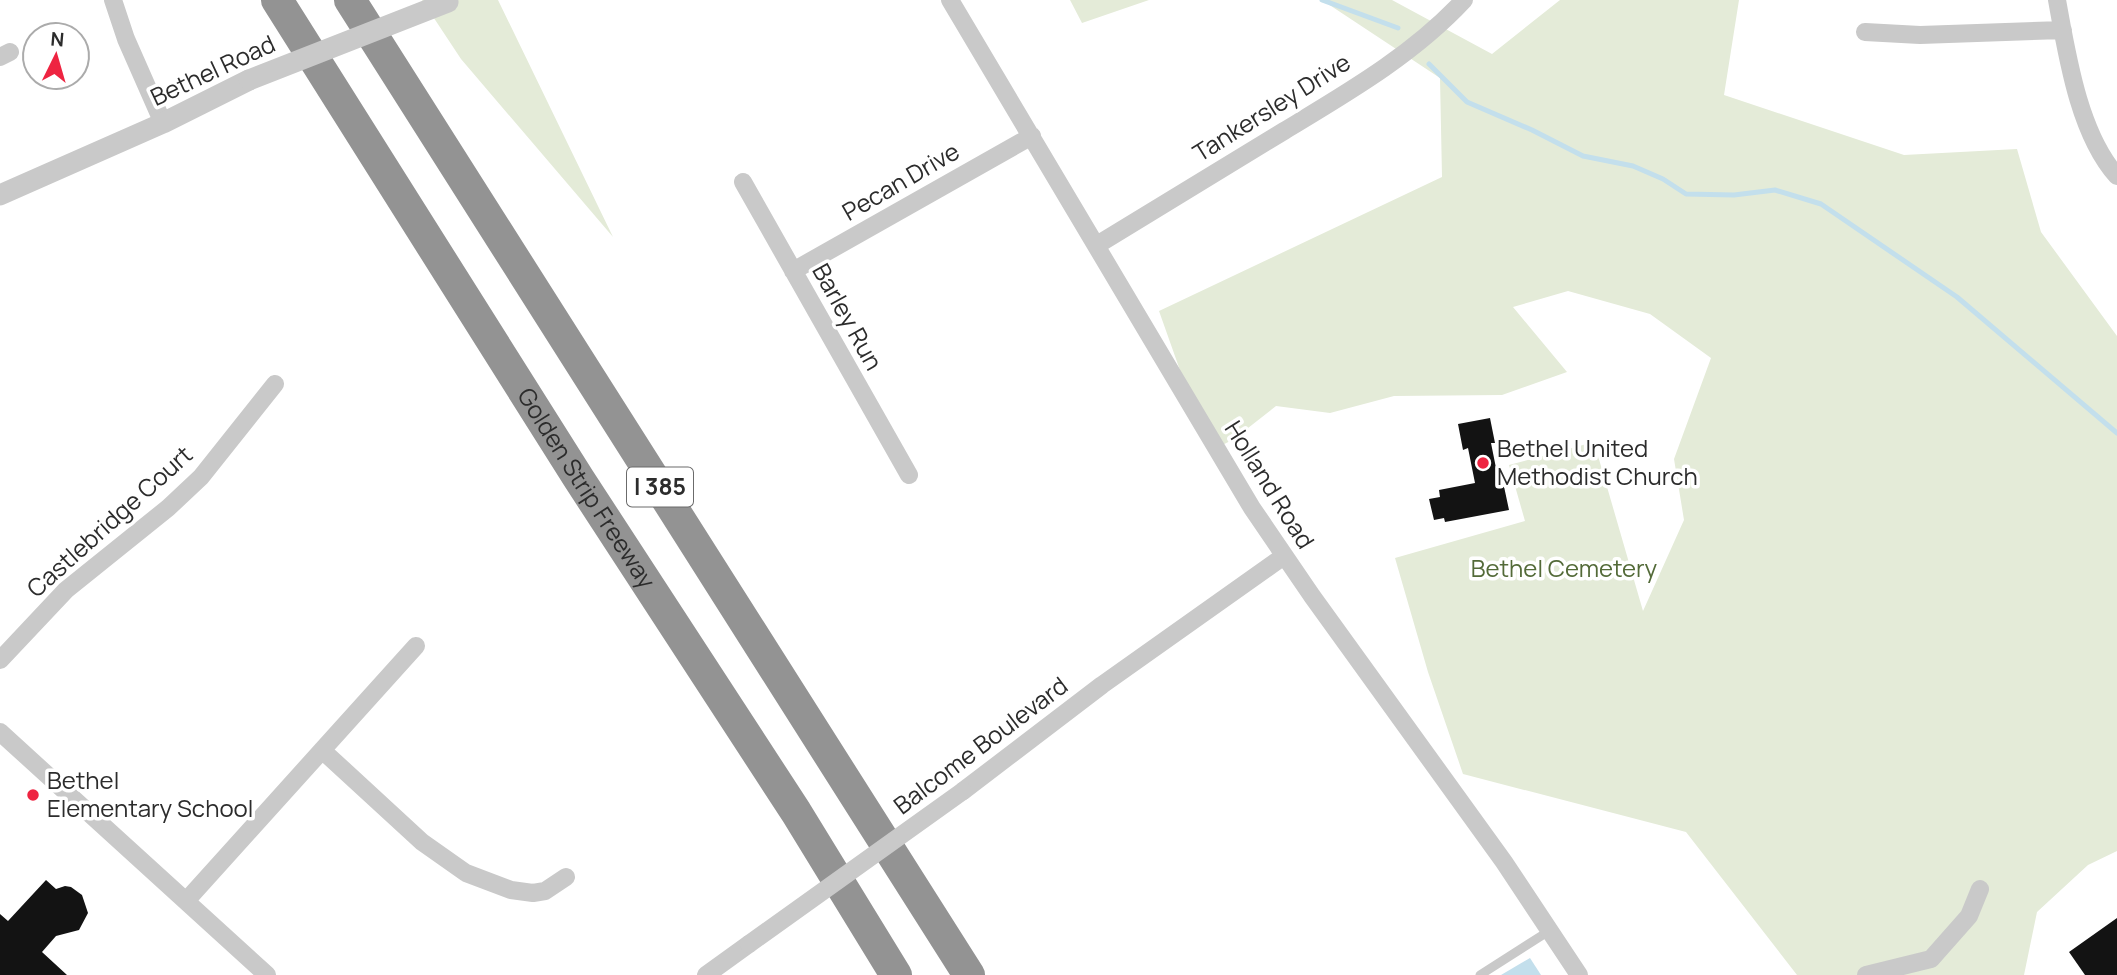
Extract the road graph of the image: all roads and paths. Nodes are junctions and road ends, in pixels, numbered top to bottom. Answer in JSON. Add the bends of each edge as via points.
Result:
{"nodes":[{"id":1,"x":113,"y":0,"type":"edge"},
{"id":2,"x":277,"y":0,"type":"edge"},
{"id":3,"x":350,"y":0,"type":"edge"},
{"id":4,"x":950,"y":0,"type":"edge"},
{"id":5,"x":1464,"y":0,"type":"edge"},
{"id":6,"x":2057,"y":0,"type":"edge"},
{"id":7,"x":449,"y":1,"type":"edge"},
{"id":8,"x":2063,"y":30,"type":"junction"},
{"id":9,"x":1865,"y":32,"type":"dead end"},
{"id":10,"x":163,"y":123,"type":"junction"},
{"id":11,"x":1032,"y":136,"type":"junction"},
{"id":12,"x":2117,"y":176,"type":"edge"},
{"id":13,"x":743,"y":182,"type":"dead end"},
{"id":14,"x":0,"y":195,"type":"edge"},
{"id":15,"x":1097,"y":245,"type":"junction"},
{"id":16,"x":793,"y":271,"type":"junction"},
{"id":17,"x":275,"y":384,"type":"dead end"},
{"id":18,"x":909,"y":475,"type":"dead end"},
{"id":19,"x":1284,"y":556,"type":"junction"},
{"id":20,"x":416,"y":646,"type":"dead end"},
{"id":21,"x":0,"y":660,"type":"edge"},
{"id":22,"x":0,"y":732,"type":"edge"},
{"id":23,"x":322,"y":750,"type":"junction"},
{"id":24,"x":566,"y":877,"type":"dead end"},
{"id":25,"x":1980,"y":889,"type":"dead end"},
{"id":26,"x":186,"y":901,"type":"junction"},
{"id":27,"x":1549,"y":931,"type":"junction"},
{"id":28,"x":267,"y":975,"type":"edge"},
{"id":29,"x":706,"y":975,"type":"edge"},
{"id":30,"x":897,"y":975,"type":"edge"},
{"id":31,"x":969,"y":975,"type":"edge"},
{"id":32,"x":1480,"y":975,"type":"edge"},
{"id":33,"x":1579,"y":975,"type":"edge"},
{"id":34,"x":1866,"y":975,"type":"edge"}],
"edges":[{"from":1,"to":10,"type":"street"},
{"from":2,"to":30,"type":"highway","name":"Golden Strip Freeway","number":"I 385"},
{"from":3,"to":31,"type":"highway","number":"I 385"},
{"from":4,"to":11,"type":"street","name":"Holland Road"},
{"from":5,"to":15,"type":"street","name":"Tankersley Drive","via":[[1415,46],[1330,103]]},
{"from":6,"to":8,"type":"street"},
{"from":7,"to":10,"type":"street","name":"Bethel Road","bridge":true,"via":[[248,80]]},
{"from":8,"to":9,"type":"street","via":[[1920,35]]},
{"from":8,"to":12,"type":"street","via":[[2085,120]]},
{"from":10,"to":14,"type":"street","name":"Bethel Road"},
{"from":11,"to":15,"type":"street","name":"Holland Road"},
{"from":11,"to":16,"type":"street","name":"Pecan Drive"},
{"from":13,"to":16,"type":"street","name":"Barley Run"},
{"from":15,"to":19,"type":"street","name":"Holland Road"},
{"from":16,"to":18,"type":"street","name":"Barley Run"},
{"from":17,"to":21,"type":"street","name":"Castlebridge Court","via":[[201,477],[66,590]]},
{"from":19,"to":27,"type":"street","name":"Holland Road"},
{"from":19,"to":29,"type":"street","name":"Balcome Boulevard","bridge":true},
{"from":20,"to":23,"type":"street"},
{"from":22,"to":26,"type":"street"},
{"from":23,"to":24,"type":"street","via":[[422,842],[466,873],[533,893]]},
{"from":23,"to":26,"type":"street"},
{"from":25,"to":34,"type":"street","via":[[1969,916],[1931,959]]},
{"from":26,"to":28,"type":"street"},
{"from":27,"to":32,"type":"lane"},
{"from":27,"to":33,"type":"street","name":"Holland Road"}]}
